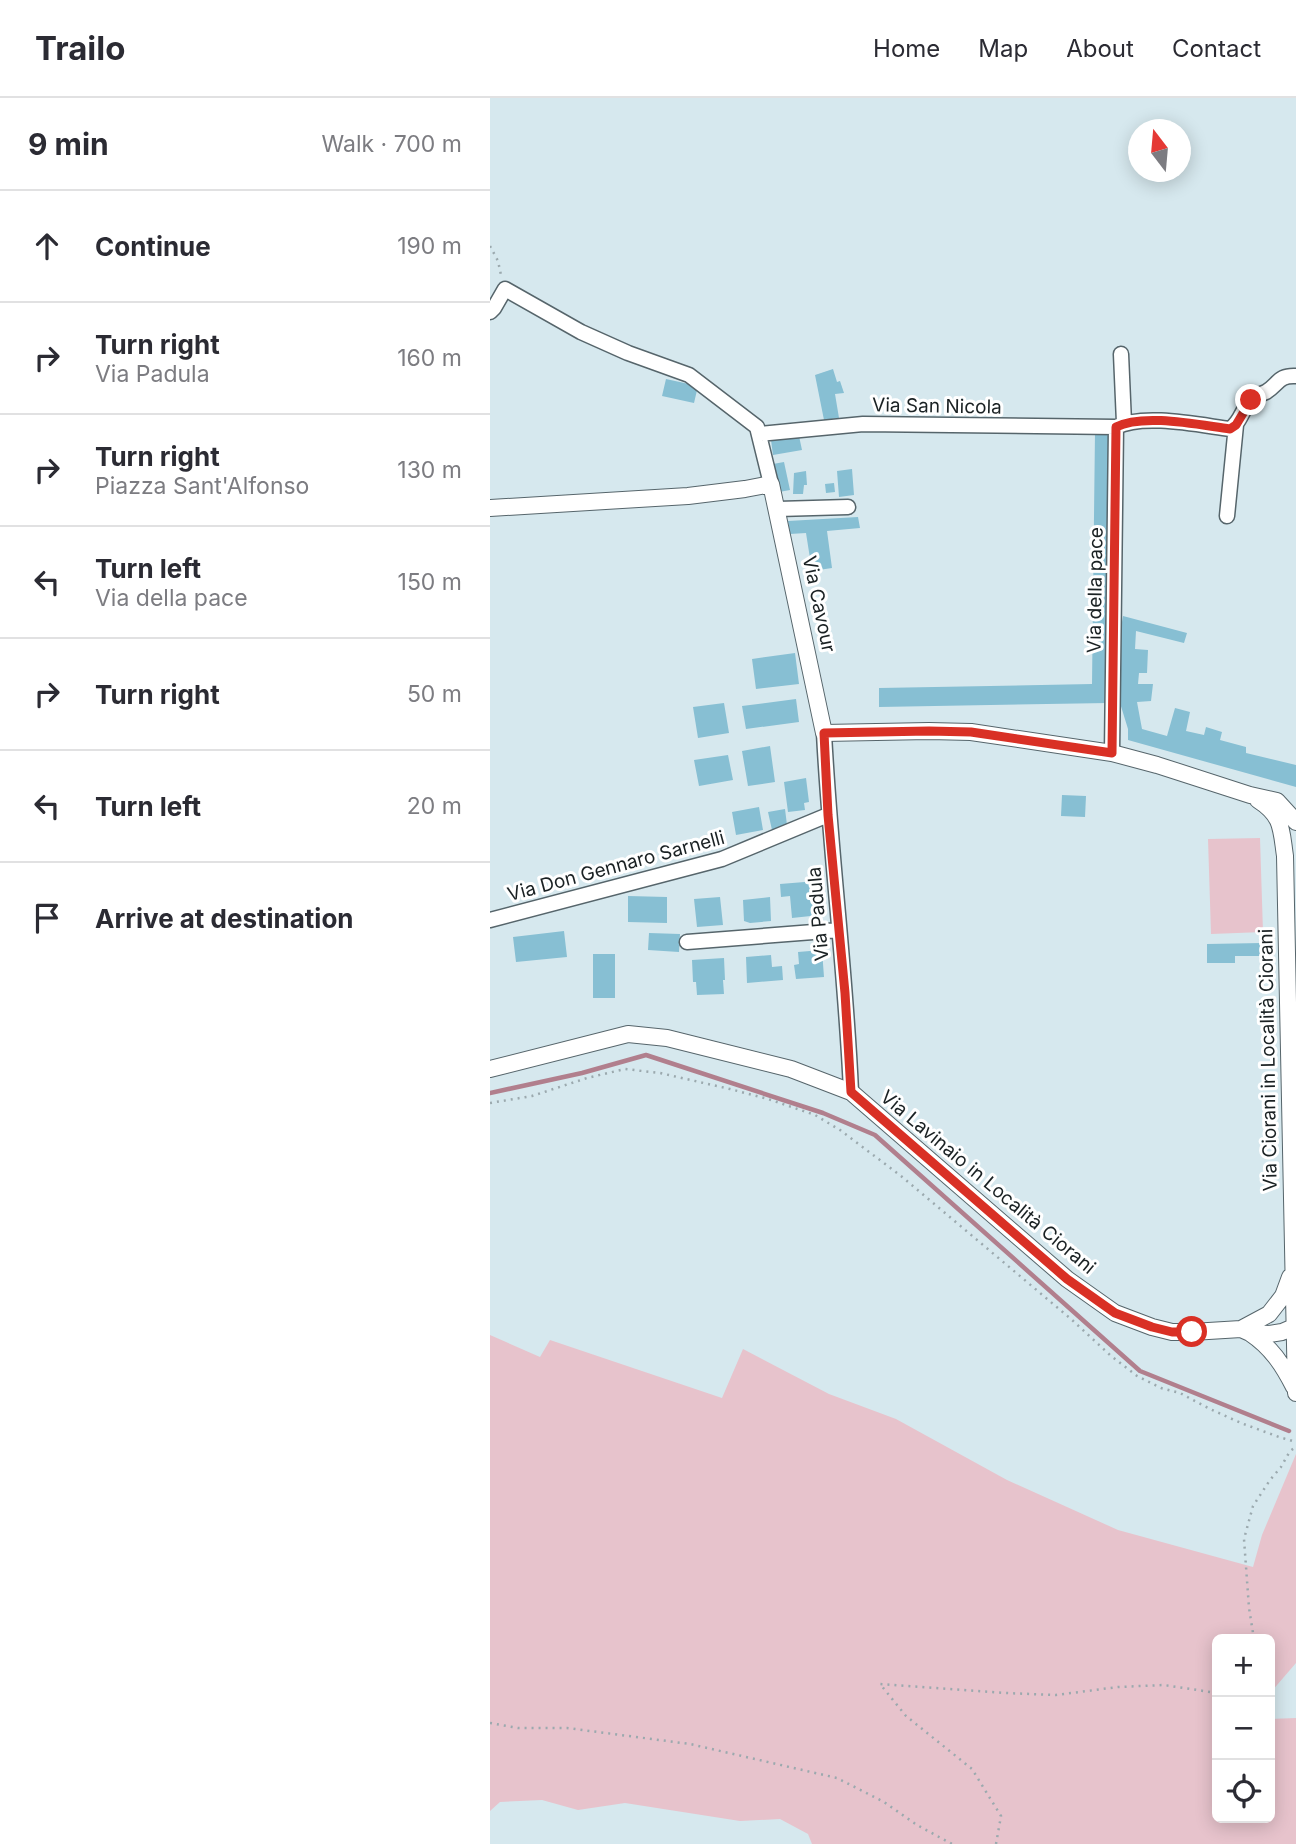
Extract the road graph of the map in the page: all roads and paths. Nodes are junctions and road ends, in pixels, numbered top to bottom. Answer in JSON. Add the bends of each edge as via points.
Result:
{"nodes":[{"id":1,"x":490,"y":246,"type":"edge"},
{"id":2,"x":505,"y":289,"type":"junction"},
{"id":3,"x":490,"y":312,"type":"edge"},
{"id":4,"x":1121,"y":354,"type":"dead end"},
{"id":5,"x":1296,"y":376,"type":"edge"},
{"id":6,"x":1120,"y":425,"type":"junction"},
{"id":7,"x":1236,"y":425,"type":"junction"},
{"id":8,"x":759,"y":434,"type":"junction"},
{"id":9,"x":771,"y":484,"type":"junction"},
{"id":10,"x":848,"y":507,"type":"dead end"},
{"id":11,"x":490,"y":508,"type":"edge"},
{"id":12,"x":778,"y":509,"type":"junction"},
{"id":13,"x":1227,"y":516,"type":"dead end"},
{"id":14,"x":824,"y":733,"type":"junction"},
{"id":15,"x":1112,"y":753,"type":"junction"},
{"id":16,"x":1250,"y":795,"type":"junction"},
{"id":17,"x":828,"y":815,"type":"junction"},
{"id":18,"x":1296,"y":822,"type":"edge"},
{"id":19,"x":1291,"y":907,"type":"edge"},
{"id":20,"x":490,"y":920,"type":"edge"},
{"id":21,"x":839,"y":930,"type":"junction"},
{"id":22,"x":687,"y":942,"type":"dead end"},
{"id":23,"x":490,"y":1069,"type":"edge"},
{"id":24,"x":851,"y":1092,"type":"junction"},
{"id":25,"x":490,"y":1103,"type":"edge"},
{"id":26,"x":1293,"y":1269,"type":"junction"},
{"id":27,"x":1295,"y":1326,"type":"edge"},
{"id":28,"x":1247,"y":1329,"type":"junction"},
{"id":29,"x":1296,"y":1392,"type":"edge"},
{"id":30,"x":1296,"y":1442,"type":"edge"},
{"id":31,"x":1296,"y":1447,"type":"edge"},
{"id":32,"x":1253,"y":1634,"type":"edge"},
{"id":33,"x":1212,"y":1692,"type":"edge"},
{"id":34,"x":490,"y":1723,"type":"edge"},
{"id":35,"x":952,"y":1844,"type":"edge"},
{"id":36,"x":996,"y":1844,"type":"edge"}],
"edges":[{"from":1,"to":2,"type":"path"},
{"from":2,"to":3,"type":"street"},
{"from":2,"to":8,"type":"street","via":[[581,332],[689,375],[757,427]]},
{"from":4,"to":6,"type":"street","name":"Via della pace"},
{"from":5,"to":7,"type":"street","via":[[1285,376],[1251,400]]},
{"from":6,"to":7,"type":"street","name":"Via San Nicola","via":[[1164,421],[1230,429]]},
{"from":6,"to":8,"type":"street","name":"Via San Nicola","via":[[863,424]]},
{"from":6,"to":15,"type":"street","name":"Via della pace"},
{"from":7,"to":13,"type":"street"},
{"from":8,"to":9,"type":"street"},
{"from":9,"to":11,"type":"street","via":[[688,496]]},
{"from":9,"to":12,"type":"street","name":"Via Cavour"},
{"from":10,"to":12,"type":"street"},
{"from":12,"to":14,"type":"street","name":"Via Cavour"},
{"from":14,"to":15,"type":"street","via":[[971,732]]},
{"from":14,"to":17,"type":"street","name":"Via Padula"},
{"from":15,"to":16,"type":"street"},
{"from":16,"to":18,"type":"street","via":[[1277,801]]},
{"from":16,"to":19,"type":"street","name":"Via Ciorani in Località Ciorani","via":[[1272,809],[1281,827]]},
{"from":17,"to":20,"type":"street","name":"Via Don Gennaro Sarnelli","via":[[722,859]]},
{"from":17,"to":21,"type":"street","name":"Via Padula"},
{"from":19,"to":26,"type":"street","name":"Via Ciorani in Località Ciorani"},
{"from":21,"to":22,"type":"street"},
{"from":21,"to":24,"type":"street","name":"Via Padula"},
{"from":23,"to":24,"type":"street","name":"Via Lavinaio in Località Ciorani","via":[[628,1034],[667,1038],[791,1069]]},
{"from":24,"to":28,"type":"street","name":"Via Lavinaio in Località Ciorani","via":[[1067,1279],[1115,1313],[1172,1332]]},
{"from":25,"to":30,"type":"path","via":[[625,1069],[730,1089],[815,1115],[901,1176],[1137,1376],[1241,1423]]},
{"from":26,"to":27,"type":"street","name":"Via Ciorani in Località Ciorani"},
{"from":26,"to":28,"type":"street","via":[[1283,1296],[1269,1314]]},
{"from":27,"to":28,"type":"street","name":"Via Lavinaio in Località Ciorani","via":[[1269,1335]]},
{"from":27,"to":29,"type":"street","name":"Via Ciorani in Località Ciorani"},
{"from":28,"to":29,"type":"street","via":[[1276,1356]]},
{"from":31,"to":32,"type":"path","via":[[1253,1506],[1244,1539]]},
{"from":33,"to":36,"type":"path","via":[[1164,1685],[1056,1695],[880,1684],[906,1716],[972,1769],[1001,1816]]},
{"from":34,"to":35,"type":"path","via":[[690,1744],[837,1777]]}]}
